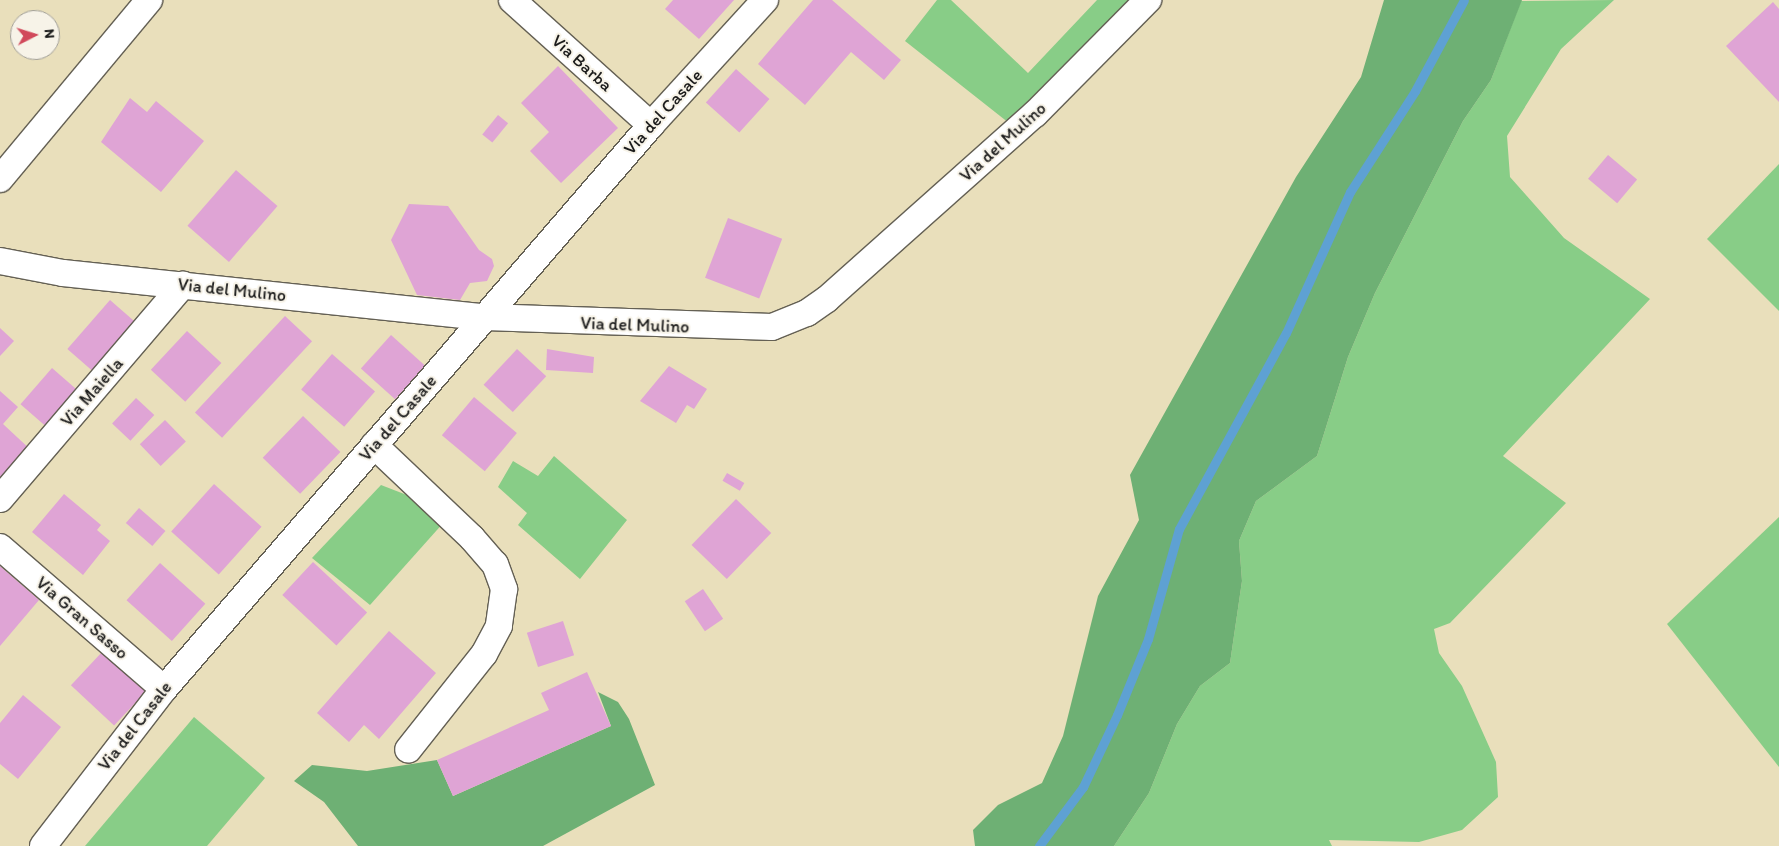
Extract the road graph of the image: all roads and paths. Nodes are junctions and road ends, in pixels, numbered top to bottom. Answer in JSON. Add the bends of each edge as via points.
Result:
{"nodes":[{"id":1,"x":149,"y":0,"type":"edge"},
{"id":2,"x":512,"y":0,"type":"edge"},
{"id":3,"x":765,"y":0,"type":"edge"},
{"id":4,"x":1148,"y":0,"type":"edge"},
{"id":5,"x":651,"y":125,"type":"junction"},
{"id":6,"x":0,"y":179,"type":"edge"},
{"id":7,"x":0,"y":261,"type":"edge"},
{"id":8,"x":183,"y":285,"type":"junction"},
{"id":9,"x":485,"y":317,"type":"junction"},
{"id":10,"x":374,"y":445,"type":"junction"},
{"id":11,"x":0,"y":500,"type":"edge"},
{"id":12,"x":0,"y":547,"type":"edge"},
{"id":13,"x":164,"y":689,"type":"junction"},
{"id":14,"x":408,"y":750,"type":"dead end"},
{"id":15,"x":43,"y":846,"type":"edge"}],
"edges":[{"from":1,"to":6,"type":"street"},
{"from":2,"to":5,"type":"street","name":"Via Barba"},
{"from":3,"to":5,"type":"street","name":"Via del Casale"},
{"from":4,"to":9,"type":"street","name":"Via del Mulino","via":[[1034,114],[827,298],[800,317],[756,329]]},
{"from":5,"to":9,"type":"street","name":"Via del Casale"},
{"from":7,"to":8,"type":"street","name":"Via del Mulino"},
{"from":8,"to":9,"type":"street","name":"Via del Mulino"},
{"from":8,"to":11,"type":"street","name":"Via Maiella"},
{"from":9,"to":10,"type":"street","name":"Via del Casale"},
{"from":10,"to":13,"type":"street","name":"Via del Casale"},
{"from":10,"to":14,"type":"street","via":[[477,544],[495,564],[504,589],[499,626],[484,654]]},
{"from":12,"to":13,"type":"street","name":"Via Gran Sasso"},
{"from":13,"to":15,"type":"street","name":"Via del Casale"}]}
